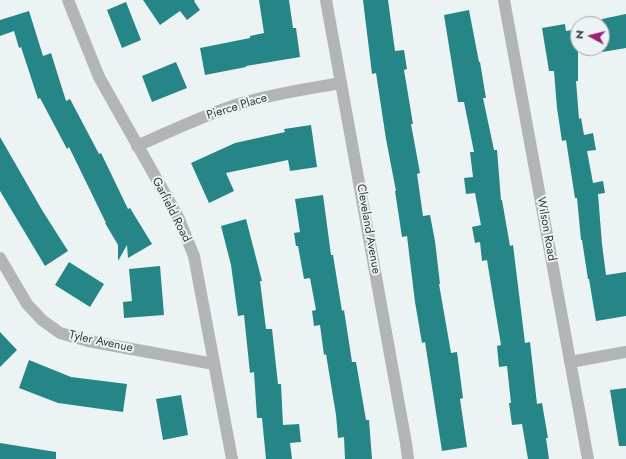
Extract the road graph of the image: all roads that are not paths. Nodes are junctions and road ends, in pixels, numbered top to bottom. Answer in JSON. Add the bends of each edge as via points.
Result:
{"nodes":[{"id":1,"x":68,"y":0,"type":"edge"},
{"id":2,"x":326,"y":0,"type":"edge"},
{"id":3,"x":504,"y":0,"type":"edge"},
{"id":4,"x":341,"y":83,"type":"junction"},
{"id":5,"x":137,"y":146,"type":"junction"},
{"id":6,"x":0,"y":258,"type":"edge"},
{"id":7,"x":626,"y":352,"type":"edge"},
{"id":8,"x":570,"y":362,"type":"junction"},
{"id":9,"x":214,"y":364,"type":"junction"},
{"id":10,"x":232,"y":459,"type":"edge"},
{"id":11,"x":408,"y":459,"type":"edge"},
{"id":12,"x":588,"y":459,"type":"edge"}],
"edges":[{"from":1,"to":5,"type":"street","name":"Garfield Road","via":[[99,77]]},
{"from":2,"to":4,"type":"street","name":"Cleveland Avenue"},
{"from":3,"to":8,"type":"street","name":"Wilson Road"},
{"from":4,"to":5,"type":"street","name":"Pierce Place","via":[[238,104],[196,119]]},
{"from":4,"to":11,"type":"street","name":"Cleveland Avenue"},
{"from":5,"to":9,"type":"street","name":"Garfield Road","via":[[178,217],[194,256]]},
{"from":6,"to":9,"type":"street","name":"Tyler Avenue","via":[[27,304],[42,320],[60,333],[88,341]]},
{"from":7,"to":8,"type":"street"},
{"from":8,"to":12,"type":"street","name":"Wilson Road"},
{"from":9,"to":10,"type":"street","name":"Garfield Road"}]}
